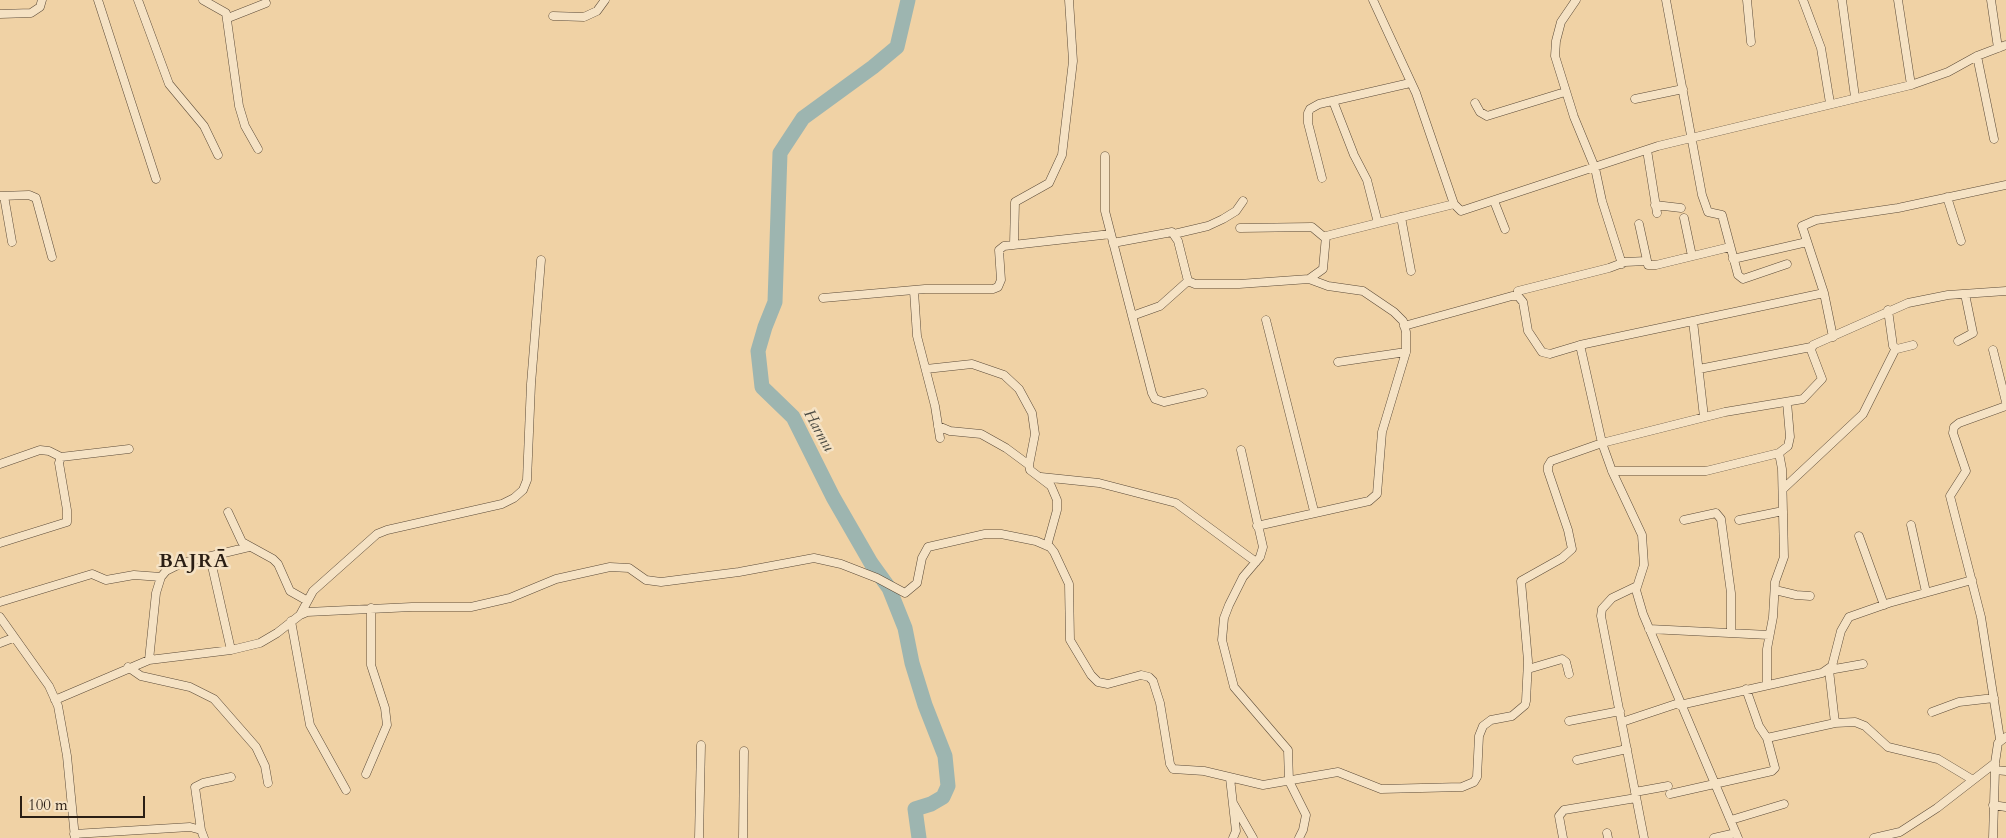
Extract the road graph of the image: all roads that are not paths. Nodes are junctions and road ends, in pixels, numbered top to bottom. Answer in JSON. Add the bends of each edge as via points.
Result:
{"nodes":[{"id":1,"x":42,"y":0,"type":"edge"},
{"id":2,"x":98,"y":0,"type":"edge"},
{"id":3,"x":138,"y":0,"type":"edge"},
{"id":4,"x":203,"y":0,"type":"edge"},
{"id":5,"x":604,"y":0,"type":"edge"},
{"id":6,"x":1069,"y":0,"type":"edge"},
{"id":7,"x":1373,"y":0,"type":"edge"},
{"id":8,"x":1576,"y":0,"type":"edge"},
{"id":9,"x":1666,"y":0,"type":"edge"},
{"id":10,"x":1747,"y":0,"type":"edge"},
{"id":11,"x":1803,"y":0,"type":"edge"},
{"id":12,"x":1842,"y":0,"type":"edge"},
{"id":13,"x":1898,"y":0,"type":"edge"},
{"id":14,"x":1991,"y":0,"type":"edge"},
{"id":15,"x":266,"y":3,"type":"dead end"},
{"id":16,"x":0,"y":14,"type":"edge"},
{"id":17,"x":554,"y":16,"type":"dead end"},
{"id":18,"x":228,"y":18,"type":"junction"},
{"id":19,"x":1752,"y":42,"type":"dead end"},
{"id":20,"x":2002,"y":46,"type":"edge"},
{"id":21,"x":1977,"y":56,"type":"junction"},
{"id":22,"x":1410,"y":83,"type":"junction"},
{"id":23,"x":1911,"y":85,"type":"junction"},
{"id":24,"x":1683,"y":89,"type":"junction"},
{"id":25,"x":1565,"y":92,"type":"junction"},
{"id":26,"x":1855,"y":97,"type":"junction"},
{"id":27,"x":1635,"y":99,"type":"dead end"},
{"id":28,"x":1333,"y":101,"type":"junction"},
{"id":29,"x":1475,"y":103,"type":"dead end"},
{"id":30,"x":1830,"y":103,"type":"junction"},
{"id":31,"x":1692,"y":138,"type":"junction"},
{"id":32,"x":1994,"y":139,"type":"dead end"},
{"id":33,"x":258,"y":149,"type":"dead end"},
{"id":34,"x":1647,"y":150,"type":"junction"},
{"id":35,"x":218,"y":155,"type":"dead end"},
{"id":36,"x":1105,"y":156,"type":"dead end"},
{"id":37,"x":1595,"y":168,"type":"junction"},
{"id":38,"x":1322,"y":178,"type":"dead end"},
{"id":39,"x":156,"y":179,"type":"dead end"},
{"id":40,"x":2006,"y":185,"type":"edge"},
{"id":41,"x":2,"y":196,"type":"edge"},
{"id":42,"x":1948,"y":197,"type":"junction"},
{"id":43,"x":1243,"y":200,"type":"dead end"},
{"id":44,"x":1494,"y":201,"type":"junction"},
{"id":45,"x":1454,"y":204,"type":"junction"},
{"id":46,"x":1655,"y":205,"type":"junction"},
{"id":47,"x":1682,"y":208,"type":"dead end"},
{"id":48,"x":1657,"y":213,"type":"dead end"},
{"id":49,"x":1402,"y":217,"type":"junction"},
{"id":50,"x":1684,"y":218,"type":"dead end"},
{"id":51,"x":1378,"y":223,"type":"junction"},
{"id":52,"x":1639,"y":224,"type":"dead end"},
{"id":53,"x":1240,"y":228,"type":"dead end"},
{"id":54,"x":1505,"y":230,"type":"dead end"},
{"id":55,"x":1111,"y":234,"type":"junction"},
{"id":56,"x":1174,"y":234,"type":"junction"},
{"id":57,"x":1324,"y":237,"type":"junction"},
{"id":58,"x":1961,"y":241,"type":"dead end"},
{"id":59,"x":12,"y":242,"type":"dead end"},
{"id":60,"x":1807,"y":242,"type":"junction"},
{"id":61,"x":1113,"y":243,"type":"junction"},
{"id":62,"x":1014,"y":244,"type":"junction"},
{"id":63,"x":1730,"y":247,"type":"junction"},
{"id":64,"x":1692,"y":256,"type":"junction"},
{"id":65,"x":52,"y":257,"type":"dead end"},
{"id":66,"x":1733,"y":259,"type":"junction"},
{"id":67,"x":541,"y":260,"type":"dead end"},
{"id":68,"x":1646,"y":261,"type":"junction"},
{"id":69,"x":1622,"y":264,"type":"junction"},
{"id":70,"x":1787,"y":264,"type":"dead end"},
{"id":71,"x":1411,"y":271,"type":"dead end"},
{"id":72,"x":1309,"y":279,"type":"junction"},
{"id":73,"x":1188,"y":281,"type":"junction"},
{"id":74,"x":914,"y":291,"type":"junction"},
{"id":75,"x":2006,"y":291,"type":"edge"},
{"id":76,"x":1518,"y":292,"type":"dead end"},
{"id":77,"x":1824,"y":293,"type":"junction"},
{"id":78,"x":1965,"y":294,"type":"junction"},
{"id":79,"x":823,"y":298,"type":"dead end"},
{"id":80,"x":1888,"y":310,"type":"junction"},
{"id":81,"x":1132,"y":316,"type":"junction"},
{"id":82,"x":1266,"y":320,"type":"dead end"},
{"id":83,"x":1692,"y":322,"type":"junction"},
{"id":84,"x":1404,"y":326,"type":"junction"},
{"id":85,"x":1833,"y":337,"type":"junction"},
{"id":86,"x":1958,"y":341,"type":"dead end"},
{"id":87,"x":1580,"y":345,"type":"junction"},
{"id":88,"x":1913,"y":345,"type":"dead end"},
{"id":89,"x":1811,"y":347,"type":"junction"},
{"id":90,"x":1896,"y":348,"type":"junction"},
{"id":91,"x":1993,"y":350,"type":"dead end"},
{"id":92,"x":1406,"y":352,"type":"junction"},
{"id":93,"x":1338,"y":362,"type":"dead end"},
{"id":94,"x":926,"y":369,"type":"junction"},
{"id":95,"x":1699,"y":369,"type":"junction"},
{"id":96,"x":1203,"y":393,"type":"dead end"},
{"id":97,"x":1787,"y":402,"type":"junction"},
{"id":98,"x":2006,"y":402,"type":"edge"},
{"id":99,"x":2006,"y":406,"type":"edge"},
{"id":100,"x":1704,"y":417,"type":"junction"},
{"id":101,"x":938,"y":426,"type":"junction"},
{"id":102,"x":940,"y":438,"type":"dead end"},
{"id":103,"x":1602,"y":443,"type":"junction"},
{"id":104,"x":129,"y":449,"type":"dead end"},
{"id":105,"x":1241,"y":450,"type":"dead end"},
{"id":106,"x":1780,"y":453,"type":"junction"},
{"id":107,"x":61,"y":457,"type":"junction"},
{"id":108,"x":0,"y":464,"type":"edge"},
{"id":109,"x":1029,"y":465,"type":"junction"},
{"id":110,"x":1612,"y":471,"type":"junction"},
{"id":111,"x":1041,"y":477,"type":"junction"},
{"id":112,"x":1783,"y":489,"type":"junction"},
{"id":113,"x":1314,"y":511,"type":"junction"},
{"id":114,"x":1783,"y":511,"type":"junction"},
{"id":115,"x":228,"y":512,"type":"dead end"},
{"id":116,"x":1684,"y":520,"type":"dead end"},
{"id":117,"x":1739,"y":520,"type":"dead end"},
{"id":118,"x":1911,"y":525,"type":"dead end"},
{"id":119,"x":1257,"y":526,"type":"junction"},
{"id":120,"x":1859,"y":536,"type":"dead end"},
{"id":121,"x":0,"y":543,"type":"edge"},
{"id":122,"x":1047,"y":546,"type":"junction"},
{"id":123,"x":250,"y":547,"type":"junction"},
{"id":124,"x":210,"y":556,"type":"junction"},
{"id":125,"x":1256,"y":562,"type":"junction"},
{"id":126,"x":161,"y":577,"type":"junction"},
{"id":127,"x":1972,"y":580,"type":"junction"},
{"id":128,"x":1637,"y":586,"type":"junction"},
{"id":129,"x":1774,"y":590,"type":"junction"},
{"id":130,"x":1926,"y":592,"type":"junction"},
{"id":131,"x":1810,"y":596,"type":"dead end"},
{"id":132,"x":306,"y":600,"type":"junction"},
{"id":133,"x":0,"y":602,"type":"edge"},
{"id":134,"x":1884,"y":605,"type":"junction"},
{"id":135,"x":371,"y":608,"type":"junction"},
{"id":136,"x":300,"y":615,"type":"junction"},
{"id":137,"x":0,"y":616,"type":"edge"},
{"id":138,"x":291,"y":621,"type":"junction"},
{"id":139,"x":1648,"y":628,"type":"junction"},
{"id":140,"x":1731,"y":633,"type":"junction"},
{"id":141,"x":1769,"y":635,"type":"junction"},
{"id":142,"x":13,"y":638,"type":"junction"},
{"id":143,"x":0,"y":643,"type":"edge"},
{"id":144,"x":231,"y":650,"type":"junction"},
{"id":145,"x":149,"y":660,"type":"junction"},
{"id":146,"x":1863,"y":664,"type":"dead end"},
{"id":147,"x":128,"y":667,"type":"junction"},
{"id":148,"x":1528,"y":669,"type":"junction"},
{"id":149,"x":1829,"y":670,"type":"junction"},
{"id":150,"x":1569,"y":674,"type":"dead end"},
{"id":151,"x":1767,"y":684,"type":"junction"},
{"id":152,"x":1746,"y":689,"type":"junction"},
{"id":153,"x":1994,"y":698,"type":"junction"},
{"id":154,"x":55,"y":700,"type":"junction"},
{"id":155,"x":1680,"y":704,"type":"junction"},
{"id":156,"x":1620,"y":711,"type":"junction"},
{"id":157,"x":1932,"y":712,"type":"dead end"},
{"id":158,"x":1569,"y":721,"type":"dead end"},
{"id":159,"x":1622,"y":722,"type":"junction"},
{"id":160,"x":1835,"y":723,"type":"junction"},
{"id":161,"x":1767,"y":738,"type":"junction"},
{"id":162,"x":2003,"y":738,"type":"edge"},
{"id":163,"x":701,"y":745,"type":"dead end"},
{"id":164,"x":1627,"y":749,"type":"junction"},
{"id":165,"x":744,"y":751,"type":"dead end"},
{"id":166,"x":1577,"y":760,"type":"dead end"},
{"id":167,"x":1995,"y":766,"type":"junction"},
{"id":168,"x":2006,"y":771,"type":"edge"},
{"id":169,"x":366,"y":774,"type":"dead end"},
{"id":170,"x":231,"y":777,"type":"dead end"},
{"id":171,"x":1230,"y":778,"type":"junction"},
{"id":172,"x":1973,"y":780,"type":"junction"},
{"id":173,"x":1289,"y":782,"type":"junction"},
{"id":174,"x":268,"y":783,"type":"dead end"},
{"id":175,"x":1716,"y":785,"type":"junction"},
{"id":176,"x":346,"y":790,"type":"dead end"},
{"id":177,"x":1635,"y":795,"type":"junction"},
{"id":178,"x":1231,"y":800,"type":"junction"},
{"id":179,"x":1784,"y":804,"type":"dead end"},
{"id":180,"x":1993,"y":805,"type":"junction"},
{"id":181,"x":2006,"y":807,"type":"edge"},
{"id":182,"x":1731,"y":820,"type":"junction"},
{"id":183,"x":201,"y":830,"type":"junction"},
{"id":184,"x":1737,"y":835,"type":"edge"},
{"id":185,"x":75,"y":836,"type":"edge"},
{"id":186,"x":204,"y":838,"type":"edge"},
{"id":187,"x":698,"y":838,"type":"edge"},
{"id":188,"x":743,"y":838,"type":"edge"},
{"id":189,"x":1232,"y":838,"type":"edge"},
{"id":190,"x":1253,"y":838,"type":"edge"},
{"id":191,"x":1299,"y":838,"type":"edge"},
{"id":192,"x":1562,"y":838,"type":"edge"},
{"id":193,"x":1644,"y":838,"type":"edge"},
{"id":194,"x":1714,"y":838,"type":"edge"},
{"id":195,"x":1874,"y":838,"type":"edge"},
{"id":196,"x":1993,"y":838,"type":"edge"}],
"edges":[{"from":1,"to":16,"type":"street","via":[[40,7],[31,13]]},
{"from":2,"to":39,"type":"street"},
{"from":3,"to":35,"type":"street","via":[[168,84],[204,126]]},
{"from":4,"to":18,"type":"street","via":[[226,13]]},
{"from":5,"to":17,"type":"street","via":[[597,11],[584,17]]},
{"from":6,"to":62,"type":"street","via":[[1073,61],[1062,154],[1049,183],[1015,202]]},
{"from":7,"to":22,"type":"street"},
{"from":8,"to":25,"type":"street","via":[[1561,22],[1556,41],[1555,56]]},
{"from":9,"to":24,"type":"street"},
{"from":10,"to":19,"type":"street"},
{"from":11,"to":30,"type":"street","via":[[1821,48]]},
{"from":12,"to":26,"type":"street"},
{"from":13,"to":23,"type":"street"},
{"from":14,"to":20,"type":"street"},
{"from":15,"to":18,"type":"street"},
{"from":18,"to":33,"type":"street","via":[[239,106],[245,126]]},
{"from":20,"to":21,"type":"street"},
{"from":21,"to":23,"type":"street","via":[[1948,72]]},
{"from":21,"to":32,"type":"street"},
{"from":22,"to":28,"type":"street"},
{"from":22,"to":45,"type":"street"},
{"from":23,"to":26,"type":"street"},
{"from":24,"to":27,"type":"street"},
{"from":24,"to":31,"type":"street"},
{"from":25,"to":29,"type":"street","via":[[1487,116]]},
{"from":25,"to":37,"type":"street"},
{"from":26,"to":30,"type":"street"},
{"from":28,"to":38,"type":"street","via":[[1314,107],[1308,113]]},
{"from":28,"to":51,"type":"street","via":[[1367,180]]},
{"from":30,"to":31,"type":"street"},
{"from":31,"to":34,"type":"street"},
{"from":31,"to":63,"type":"street","via":[[1708,212],[1722,214]]},
{"from":34,"to":37,"type":"street"},
{"from":34,"to":46,"type":"street"},
{"from":36,"to":55,"type":"street","via":[[1105,210]]},
{"from":37,"to":44,"type":"street"},
{"from":37,"to":69,"type":"street"},
{"from":40,"to":42,"type":"street"},
{"from":41,"to":59,"type":"street"},
{"from":41,"to":65,"type":"street","via":[[29,195],[36,198]]},
{"from":42,"to":58,"type":"street"},
{"from":42,"to":60,"type":"street","via":[[1816,220],[1802,226]]},
{"from":43,"to":56,"type":"street","via":[[1223,220]]},
{"from":44,"to":45,"type":"street","via":[[1461,211]]},
{"from":44,"to":54,"type":"street"},
{"from":45,"to":49,"type":"street"},
{"from":46,"to":47,"type":"street"},
{"from":46,"to":48,"type":"street"},
{"from":49,"to":51,"type":"street"},
{"from":49,"to":71,"type":"street"},
{"from":50,"to":64,"type":"street"},
{"from":51,"to":57,"type":"street"},
{"from":52,"to":68,"type":"street"},
{"from":53,"to":57,"type":"street","via":[[1312,227]]},
{"from":55,"to":61,"type":"street"},
{"from":55,"to":62,"type":"street"},
{"from":56,"to":61,"type":"street","via":[[1165,232]]},
{"from":56,"to":73,"type":"street"},
{"from":57,"to":72,"type":"street","via":[[1323,269]]},
{"from":60,"to":66,"type":"street"},
{"from":60,"to":77,"type":"street"},
{"from":61,"to":81,"type":"street"},
{"from":62,"to":74,"type":"street","via":[[999,250],[1001,280],[998,287]]},
{"from":63,"to":64,"type":"street"},
{"from":63,"to":66,"type":"street"},
{"from":64,"to":68,"type":"street","via":[[1656,265],[1648,265]]},
{"from":66,"to":70,"type":"street","via":[[1738,275],[1743,278]]},
{"from":67,"to":132,"type":"street","via":[[524,490],[502,504],[378,534]]},
{"from":68,"to":69,"type":"street"},
{"from":69,"to":76,"type":"street"},
{"from":72,"to":73,"type":"street","via":[[1238,284],[1195,284]]},
{"from":72,"to":84,"type":"street","via":[[1328,286],[1363,291],[1394,312]]},
{"from":73,"to":81,"type":"street","via":[[1160,306]]},
{"from":74,"to":79,"type":"street"},
{"from":74,"to":94,"type":"street","via":[[917,336]]},
{"from":75,"to":78,"type":"street"},
{"from":77,"to":83,"type":"street"},
{"from":77,"to":85,"type":"street"},
{"from":78,"to":80,"type":"street","via":[[1924,299]]},
{"from":78,"to":86,"type":"street","via":[[1973,333]]},
{"from":80,"to":85,"type":"street"},
{"from":80,"to":90,"type":"street","via":[[1891,337]]},
{"from":81,"to":96,"type":"street","via":[[1155,400],[1164,402]]},
{"from":82,"to":113,"type":"street"},
{"from":83,"to":87,"type":"street"},
{"from":83,"to":95,"type":"street"},
{"from":84,"to":87,"type":"street","via":[[1515,296],[1521,298],[1525,326],[1544,354]]},
{"from":84,"to":92,"type":"street","via":[[1408,340]]},
{"from":85,"to":89,"type":"street"},
{"from":87,"to":103,"type":"street"},
{"from":88,"to":90,"type":"street"},
{"from":89,"to":95,"type":"street"},
{"from":89,"to":97,"type":"street","via":[[1821,380],[1803,399]]},
{"from":90,"to":112,"type":"street","via":[[1863,414]]},
{"from":91,"to":98,"type":"street"},
{"from":92,"to":93,"type":"street"},
{"from":92,"to":113,"type":"street","via":[[1382,432],[1377,494],[1368,501]]},
{"from":94,"to":101,"type":"street"},
{"from":94,"to":109,"type":"street","via":[[972,364],[1007,377],[1019,389],[1032,413],[1034,444]]},
{"from":95,"to":100,"type":"street"},
{"from":97,"to":100,"type":"street"},
{"from":97,"to":106,"type":"street","via":[[1788,446]]},
{"from":99,"to":127,"type":"street","via":[[1959,423],[1953,430],[1966,471],[1952,492],[1951,502]]},
{"from":100,"to":103,"type":"street"},
{"from":101,"to":102,"type":"street"},
{"from":101,"to":109,"type":"street","via":[[950,431],[981,434]]},
{"from":103,"to":110,"type":"street"},
{"from":103,"to":148,"type":"street","via":[[1560,456],[1548,466],[1572,547],[1562,558],[1521,581]]},
{"from":104,"to":107,"type":"street"},
{"from":105,"to":119,"type":"street"},
{"from":106,"to":110,"type":"street","via":[[1706,471]]},
{"from":106,"to":112,"type":"street"},
{"from":107,"to":108,"type":"street","via":[[40,450]]},
{"from":107,"to":121,"type":"street","via":[[59,463],[67,522]]},
{"from":109,"to":111,"type":"street"},
{"from":110,"to":128,"type":"street","via":[[1642,535],[1644,565]]},
{"from":111,"to":122,"type":"street","via":[[1051,486],[1057,504]]},
{"from":111,"to":125,"type":"street","via":[[1099,483],[1176,503]]},
{"from":112,"to":114,"type":"street"},
{"from":113,"to":119,"type":"street"},
{"from":114,"to":117,"type":"street"},
{"from":114,"to":129,"type":"street","via":[[1784,557],[1775,577]]},
{"from":115,"to":123,"type":"street","via":[[238,536]]},
{"from":116,"to":140,"type":"street","via":[[1716,512],[1721,519],[1731,593]]},
{"from":118,"to":130,"type":"street"},
{"from":119,"to":125,"type":"street","via":[[1263,547]]},
{"from":120,"to":134,"type":"street"},
{"from":122,"to":135,"type":"street","via":[[992,534],[930,546],[923,554],[917,583],[904,593],[877,578],[832,561],[814,558],[660,582],[646,580],[628,568],[610,567],[556,579],[522,594],[470,607]]},
{"from":122,"to":171,"type":"street","via":[[1057,557],[1069,584],[1069,631],[1086,670],[1098,682],[1108,684],[1142,675],[1149,677],[1156,688],[1172,766]]},
{"from":123,"to":124,"type":"street"},
{"from":123,"to":132,"type":"street","via":[[278,564],[290,591]]},
{"from":124,"to":126,"type":"street","via":[[174,566]]},
{"from":124,"to":144,"type":"street"},
{"from":125,"to":173,"type":"street","via":[[1243,577],[1228,605],[1222,640],[1234,687],[1288,750]]},
{"from":126,"to":133,"type":"street","via":[[125,576],[106,580],[92,574]]},
{"from":126,"to":145,"type":"street","via":[[156,593]]},
{"from":127,"to":130,"type":"street"},
{"from":127,"to":153,"type":"street"},
{"from":128,"to":139,"type":"street","via":[[1636,593]]},
{"from":128,"to":156,"type":"street","via":[[1612,598],[1602,609],[1601,616]]},
{"from":129,"to":131,"type":"street"},
{"from":129,"to":141,"type":"street"},
{"from":130,"to":134,"type":"street"},
{"from":132,"to":136,"type":"street"},
{"from":134,"to":149,"type":"street","via":[[1847,619]]},
{"from":135,"to":136,"type":"street","via":[[318,610]]},
{"from":135,"to":169,"type":"street","via":[[371,665],[387,725]]},
{"from":136,"to":138,"type":"street"},
{"from":137,"to":142,"type":"street"},
{"from":138,"to":144,"type":"street","via":[[268,639]]},
{"from":138,"to":176,"type":"street","via":[[310,725]]},
{"from":139,"to":140,"type":"street"},
{"from":139,"to":155,"type":"street"},
{"from":140,"to":141,"type":"street"},
{"from":141,"to":151,"type":"street"},
{"from":142,"to":143,"type":"street"},
{"from":142,"to":154,"type":"street","via":[[49,686]]},
{"from":144,"to":145,"type":"street"},
{"from":145,"to":147,"type":"street"},
{"from":146,"to":149,"type":"street"},
{"from":147,"to":154,"type":"street"},
{"from":147,"to":174,"type":"street","via":[[141,676],[190,687],[214,699],[256,747],[265,766]]},
{"from":148,"to":150,"type":"street","via":[[1562,659]]},
{"from":148,"to":173,"type":"street","via":[[1528,692],[1524,705],[1512,716],[1488,721],[1481,728],[1478,774],[1472,783],[1462,787],[1384,789],[1338,772]]},
{"from":149,"to":151,"type":"street"},
{"from":149,"to":160,"type":"street"},
{"from":151,"to":152,"type":"street"},
{"from":152,"to":155,"type":"street"},
{"from":152,"to":161,"type":"street","via":[[1759,726]]},
{"from":153,"to":157,"type":"street","via":[[1959,702]]},
{"from":153,"to":162,"type":"street"},
{"from":154,"to":185,"type":"street","via":[[67,756]]},
{"from":155,"to":159,"type":"street"},
{"from":155,"to":175,"type":"street"},
{"from":156,"to":158,"type":"street"},
{"from":156,"to":159,"type":"street"},
{"from":159,"to":164,"type":"street"},
{"from":160,"to":161,"type":"street"},
{"from":160,"to":172,"type":"street","via":[[1862,724],[1888,746],[1938,759]]},
{"from":161,"to":175,"type":"street","via":[[1775,768],[1772,771]]},
{"from":162,"to":167,"type":"street","via":[[1997,746]]},
{"from":163,"to":187,"type":"street"},
{"from":164,"to":166,"type":"street"},
{"from":164,"to":177,"type":"street"},
{"from":165,"to":188,"type":"street"},
{"from":167,"to":168,"type":"street"},
{"from":167,"to":172,"type":"street"},
{"from":167,"to":180,"type":"street"},
{"from":170,"to":183,"type":"street","via":[[195,787]]},
{"from":171,"to":173,"type":"street","via":[[1263,785]]},
{"from":171,"to":178,"type":"street"},
{"from":172,"to":195,"type":"street","via":[[1900,832]]},
{"from":173,"to":191,"type":"street","via":[[1306,815]]},
{"from":175,"to":177,"type":"street"},
{"from":175,"to":182,"type":"street"},
{"from":177,"to":192,"type":"street","via":[[1564,810],[1559,816]]},
{"from":177,"to":193,"type":"street"},
{"from":178,"to":189,"type":"street","via":[[1236,831]]},
{"from":178,"to":190,"type":"street"},
{"from":179,"to":182,"type":"street"},
{"from":180,"to":181,"type":"street"},
{"from":180,"to":196,"type":"street"},
{"from":182,"to":184,"type":"street"},
{"from":183,"to":185,"type":"street","via":[[190,827]]},
{"from":183,"to":186,"type":"street"},
{"from":184,"to":194,"type":"street"}]}
